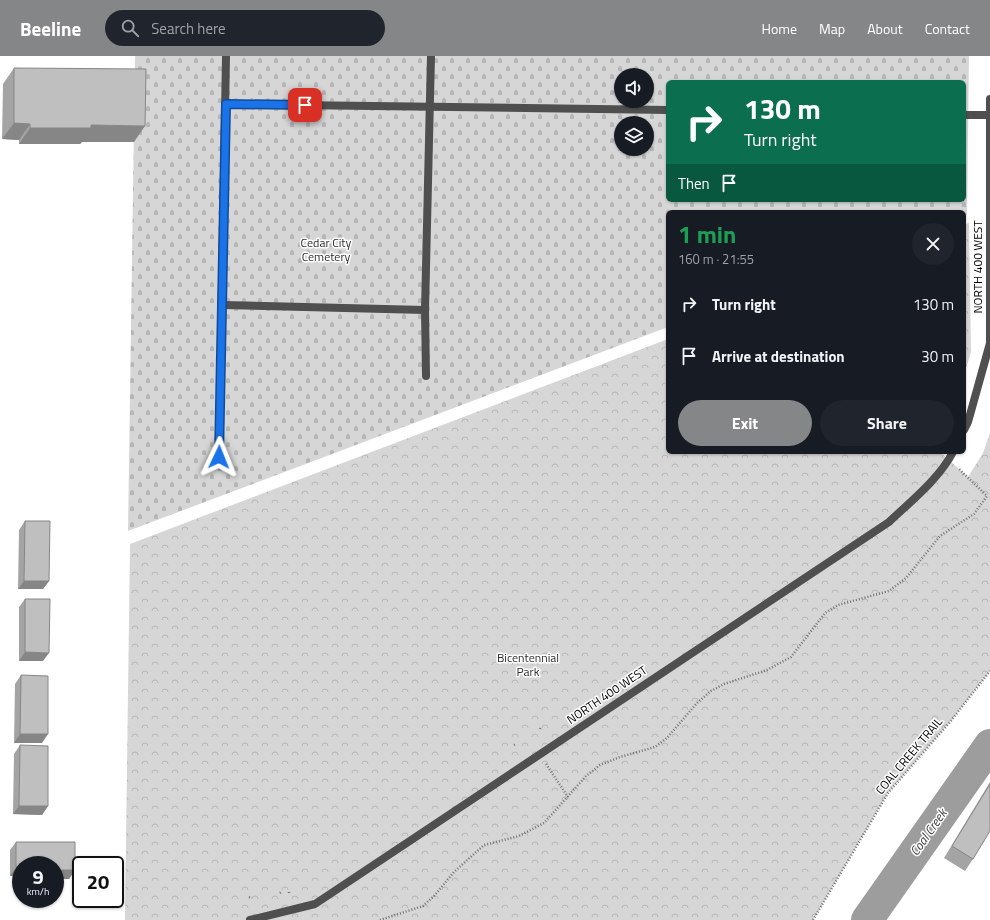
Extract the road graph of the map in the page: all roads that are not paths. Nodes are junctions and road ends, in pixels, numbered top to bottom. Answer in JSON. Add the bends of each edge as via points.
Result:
{"nodes":[{"id":1,"x":226,"y":56,"type":"edge"},
{"id":2,"x":431,"y":56,"type":"edge"},
{"id":3,"x":990,"y":99,"type":"edge"},
{"id":4,"x":226,"y":104,"type":"junction"},
{"id":5,"x":430,"y":107,"type":"junction"},
{"id":6,"x":666,"y":110,"type":"edge"},
{"id":7,"x":966,"y":115,"type":"edge"},
{"id":8,"x":989,"y":115,"type":"edge"},
{"id":9,"x":223,"y":305,"type":"junction"},
{"id":10,"x":425,"y":310,"type":"junction"},
{"id":11,"x":426,"y":376,"type":"dead end"},
{"id":12,"x":966,"y":426,"type":"edge"},
{"id":13,"x":951,"y":456,"type":"edge"},
{"id":14,"x":219,"y":457,"type":"dead end"},
{"id":15,"x":250,"y":920,"type":"edge"}],
"edges":[{"from":1,"to":4,"type":"street"},
{"from":2,"to":5,"type":"street"},
{"from":3,"to":8,"type":"street","name":"NORTH 400 WEST"},
{"from":4,"to":5,"type":"street"},
{"from":4,"to":9,"type":"street"},
{"from":5,"to":6,"type":"street"},
{"from":5,"to":10,"type":"street"},
{"from":7,"to":8,"type":"street"},
{"from":8,"to":12,"type":"street","name":"NORTH 400 WEST","via":[[990,343]]},
{"from":9,"to":10,"type":"street"},
{"from":9,"to":14,"type":"street"},
{"from":10,"to":11,"type":"street"},
{"from":13,"to":15,"type":"street","name":"NORTH 400 WEST","via":[[918,495],[889,522],[315,904]]}]}
